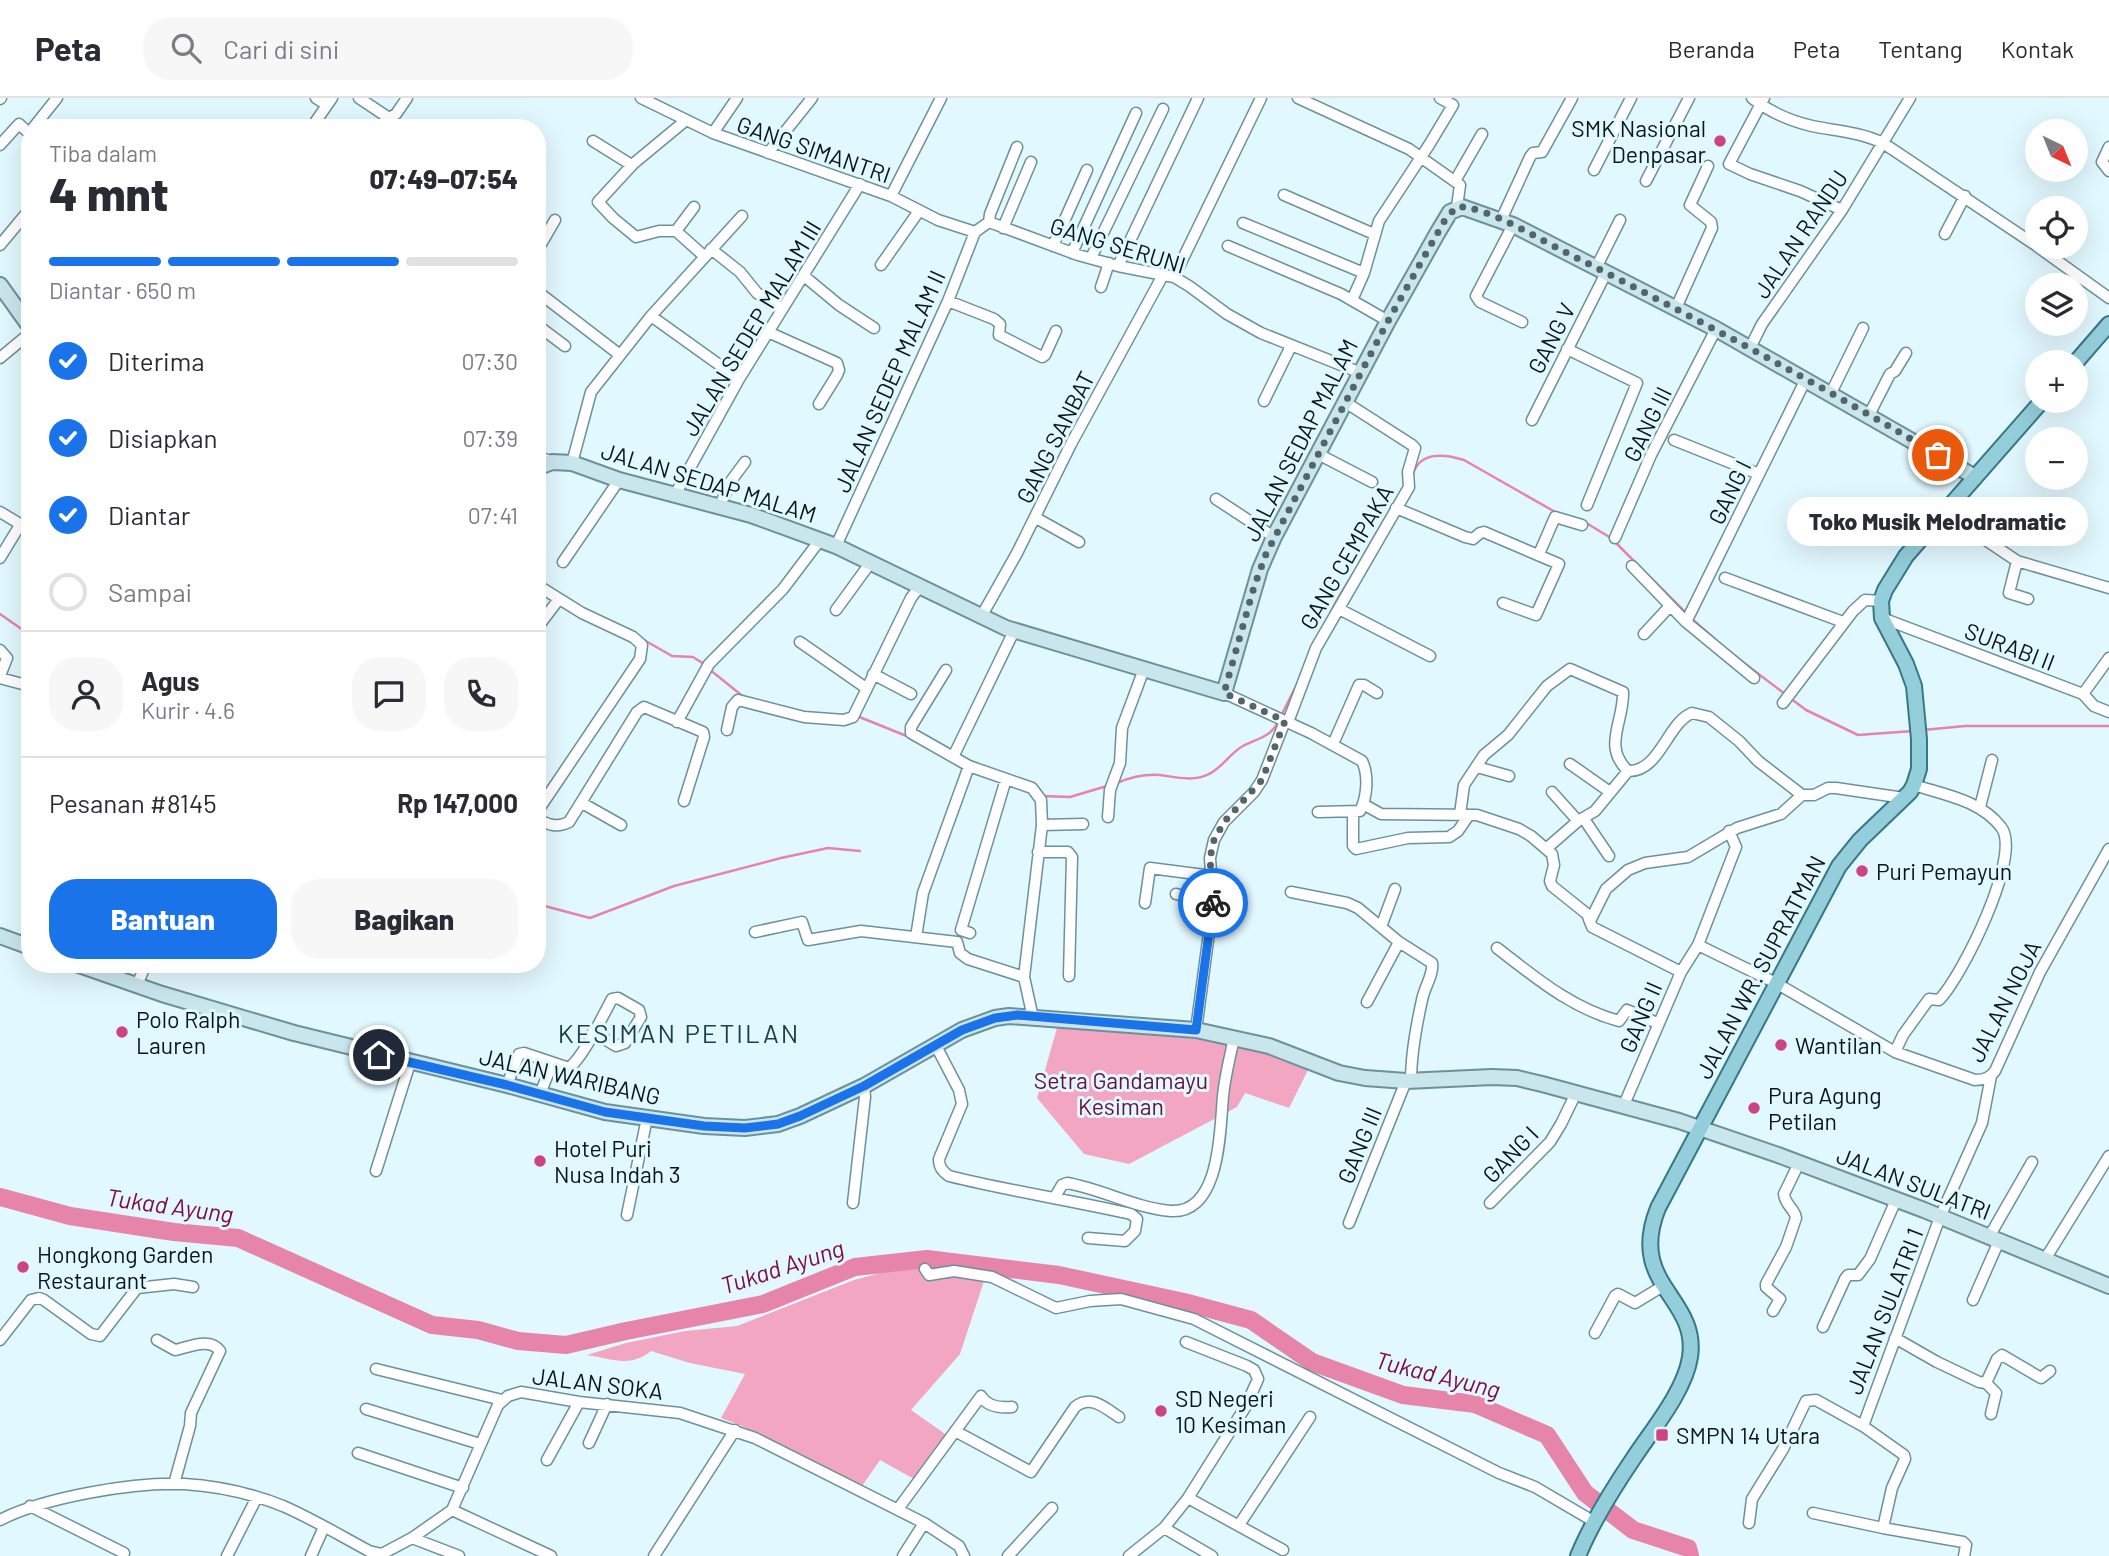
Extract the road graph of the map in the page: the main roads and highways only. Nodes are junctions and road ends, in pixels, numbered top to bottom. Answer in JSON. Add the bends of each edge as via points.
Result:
{"nodes":[{"id":1,"x":2109,"y":324,"type":"edge"},
{"id":2,"x":2086,"y":350,"type":"edge"},
{"id":3,"x":2031,"y":413,"type":"edge"},
{"id":4,"x":1578,"y":1556,"type":"edge"}],
"edges":[{"from":1,"to":2,"type":"main road"},
{"from":3,"to":4,"type":"main road","name":"JALAN WR. SUPRATMAN","via":[[1898,566],[1881,601],[1882,618],[1913,680],[1920,761],[1914,785],[1839,866],[1658,1208],[1649,1235],[1651,1258],[1689,1332],[1688,1366]]}]}
